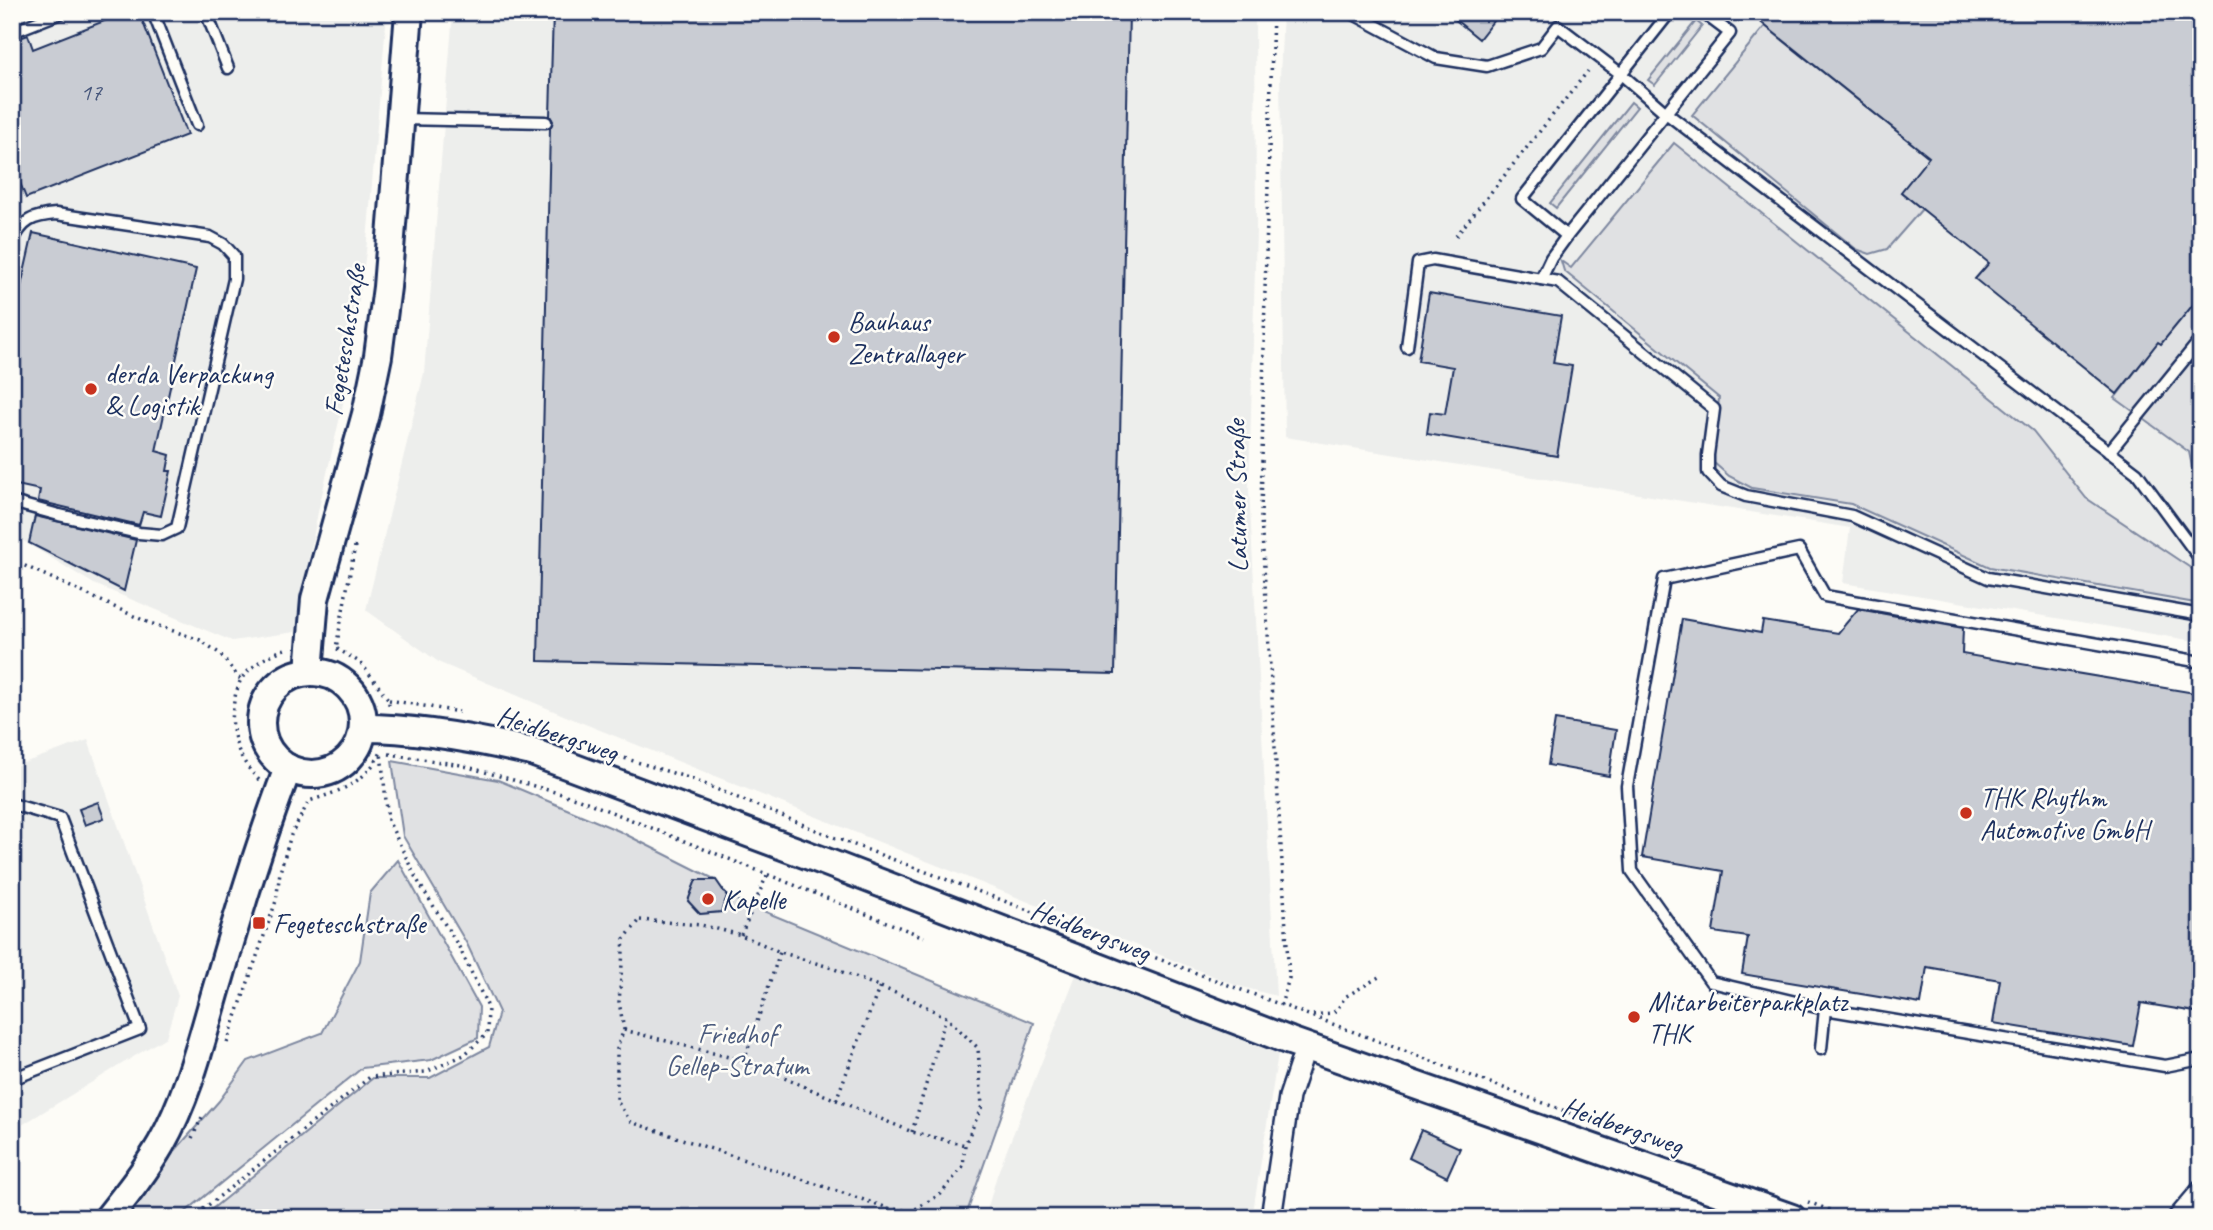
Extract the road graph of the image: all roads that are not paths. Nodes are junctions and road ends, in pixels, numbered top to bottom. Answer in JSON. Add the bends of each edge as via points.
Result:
{"nodes":[{"id":1,"x":63,"y":12,"type":"edge"},
{"id":2,"x":153,"y":12,"type":"edge"},
{"id":3,"x":206,"y":12,"type":"edge"},
{"id":4,"x":409,"y":12,"type":"edge"},
{"id":5,"x":1350,"y":12,"type":"edge"},
{"id":6,"x":1670,"y":12,"type":"edge"},
{"id":7,"x":1702,"y":12,"type":"edge"},
{"id":8,"x":12,"y":32,"type":"edge"},
{"id":9,"x":228,"y":68,"type":"dead end"},
{"id":10,"x":1621,"y":74,"type":"junction"},
{"id":11,"x":1666,"y":113,"type":"junction"},
{"id":12,"x":401,"y":119,"type":"junction"},
{"id":13,"x":546,"y":122,"type":"dead end"},
{"id":14,"x":197,"y":125,"type":"dead end"},
{"id":15,"x":1567,"y":236,"type":"junction"},
{"id":16,"x":12,"y":242,"type":"edge"},
{"id":17,"x":1541,"y":279,"type":"junction"},
{"id":18,"x":2201,"y":339,"type":"edge"},
{"id":19,"x":1406,"y":347,"type":"dead end"},
{"id":20,"x":2109,"y":452,"type":"junction"},
{"id":21,"x":12,"y":502,"type":"edge"},
{"id":22,"x":2201,"y":560,"type":"edge"},
{"id":23,"x":2201,"y":615,"type":"edge"},
{"id":24,"x":2201,"y":662,"type":"edge"},
{"id":25,"x":309,"y":671,"type":"junction"},
{"id":26,"x":377,"y":736,"type":"junction"},
{"id":27,"x":283,"y":780,"type":"junction"},
{"id":28,"x":12,"y":804,"type":"edge"},
{"id":29,"x":1825,"y":1009,"type":"junction"},
{"id":30,"x":1306,"y":1046,"type":"junction"},
{"id":31,"x":1821,"y":1049,"type":"dead end"},
{"id":32,"x":2201,"y":1059,"type":"edge"},
{"id":33,"x":12,"y":1080,"type":"edge"},
{"id":34,"x":2201,"y":1191,"type":"edge"},
{"id":35,"x":1799,"y":1210,"type":"edge"},
{"id":36,"x":108,"y":1218,"type":"edge"},
{"id":37,"x":1271,"y":1218,"type":"edge"},
{"id":38,"x":2178,"y":1218,"type":"edge"}],
"edges":[{"from":1,"to":8,"type":"lane"},
{"from":2,"to":14,"type":"lane"},
{"from":3,"to":9,"type":"lane"},
{"from":4,"to":12,"type":"street","name":"Fegeteschstraße"},
{"from":5,"to":10,"type":"lane","via":[[1436,58],[1487,66],[1541,48],[1558,26]]},
{"from":6,"to":10,"type":"lane"},
{"from":7,"to":11,"type":"lane","via":[[1730,33]]},
{"from":10,"to":11,"type":"lane"},
{"from":10,"to":15,"type":"lane","via":[[1522,199]]},
{"from":11,"to":15,"type":"lane"},
{"from":11,"to":20,"type":"lane"},
{"from":12,"to":13,"type":"lane"},
{"from":12,"to":25,"type":"street","name":"Fegeteschstraße","via":[[378,356],[315,599]]},
{"from":15,"to":17,"type":"lane"},
{"from":16,"to":21,"type":"lane","via":[[23,223],[57,215],[210,237],[233,256],[233,279],[177,528],[162,535],[139,533]]},
{"from":17,"to":19,"type":"lane","via":[[1433,260],[1418,263]]},
{"from":17,"to":23,"type":"lane","via":[[1558,282],[1714,409],[1708,472],[1721,486],[1746,496],[1852,516],[1988,578]]},
{"from":18,"to":20,"type":"lane"},
{"from":20,"to":22,"type":"lane","via":[[2137,473]]},
{"from":24,"to":29,"type":"lane","via":[[1825,596],[1799,550],[1664,579],[1627,786],[1632,871],[1711,982]]},
{"from":25,"to":26,"type":"street","via":[[338,678],[349,688]]},
{"from":25,"to":27,"type":"street","via":[[278,684],[261,712],[265,744]]},
{"from":26,"to":27,"type":"street","via":[[359,744],[336,768]]},
{"from":26,"to":30,"type":"street","name":"Heidbergsweg","via":[[483,741],[532,752]]},
{"from":27,"to":36,"type":"street","via":[[180,1103],[162,1143]]},
{"from":28,"to":33,"type":"lane","via":[[60,818],[140,1029]]},
{"from":29,"to":31,"type":"lane"},
{"from":29,"to":32,"type":"lane","via":[[2165,1066]]},
{"from":30,"to":35,"type":"street","name":"Heidbergsweg"},
{"from":30,"to":37,"type":"street","via":[[1289,1097]]},
{"from":34,"to":38,"type":"street"}]}
